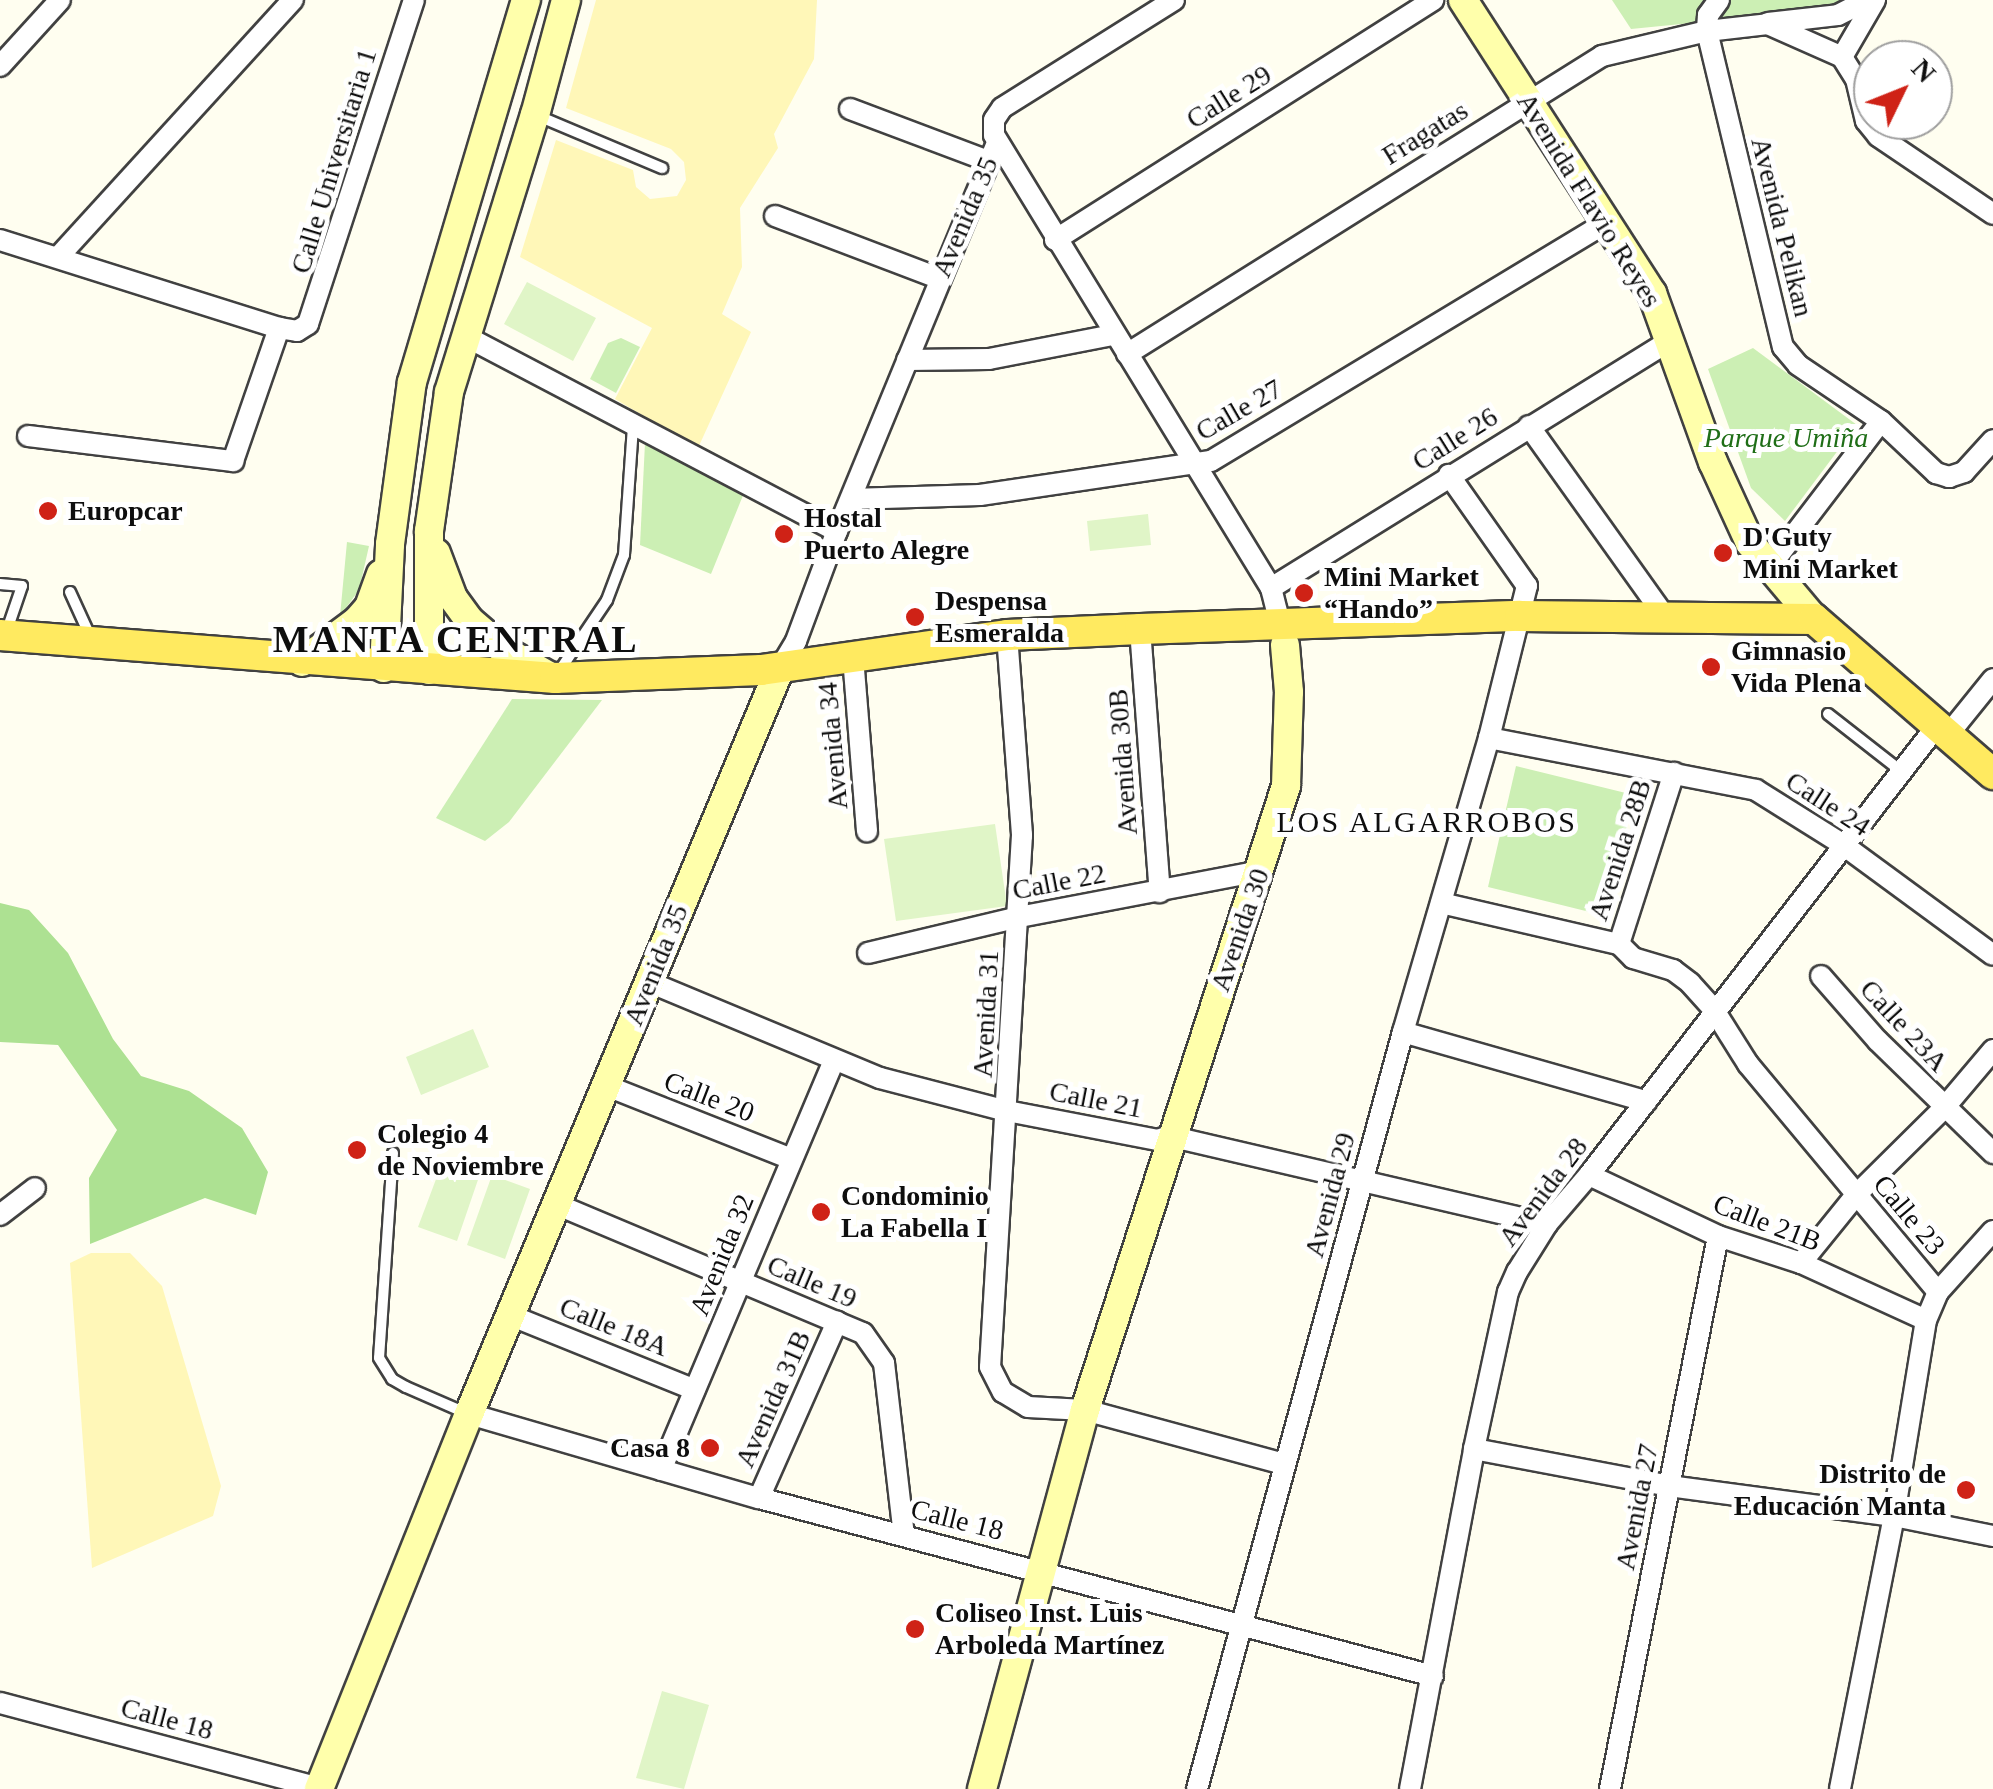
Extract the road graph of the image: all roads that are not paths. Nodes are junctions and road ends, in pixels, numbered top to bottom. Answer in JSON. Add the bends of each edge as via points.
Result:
{"nodes":[{"id":1,"x":60,"y":0,"type":"edge"},
{"id":2,"x":414,"y":0,"type":"edge"},
{"id":3,"x":526,"y":0,"type":"edge"},
{"id":4,"x":566,"y":0,"type":"edge"},
{"id":5,"x":1174,"y":0,"type":"edge"},
{"id":6,"x":1433,"y":0,"type":"edge"},
{"id":7,"x":1463,"y":0,"type":"edge"},
{"id":8,"x":1720,"y":0,"type":"edge"},
{"id":9,"x":1867,"y":0,"type":"edge"},
{"id":10,"x":1875,"y":0,"type":"edge"},
{"id":11,"x":281,"y":4,"type":"edge"},
{"id":12,"x":1768,"y":24,"type":"junction"},
{"id":13,"x":1707,"y":31,"type":"junction"},
{"id":14,"x":1842,"y":56,"type":"junction"},
{"id":15,"x":0,"y":66,"type":"edge"},
{"id":16,"x":1528,"y":100,"type":"junction"},
{"id":17,"x":850,"y":109,"type":"dead end"},
{"id":18,"x":535,"y":115,"type":"junction"},
{"id":19,"x":992,"y":152,"type":"junction"},
{"id":20,"x":662,"y":168,"type":"dead end"},
{"id":21,"x":1993,"y":214,"type":"edge"},
{"id":22,"x":776,"y":216,"type":"dead end"},
{"id":23,"x":1606,"y":224,"type":"junction"},
{"id":24,"x":0,"y":240,"type":"edge"},
{"id":25,"x":1056,"y":240,"type":"junction"},
{"id":26,"x":59,"y":256,"type":"junction"},
{"id":27,"x":938,"y":278,"type":"junction"},
{"id":28,"x":288,"y":330,"type":"junction"},
{"id":29,"x":1113,"y":334,"type":"junction"},
{"id":30,"x":464,"y":336,"type":"junction"},
{"id":31,"x":1670,"y":340,"type":"junction"},
{"id":32,"x":1127,"y":354,"type":"junction"},
{"id":33,"x":907,"y":360,"type":"junction"},
{"id":34,"x":1881,"y":421,"type":"junction"},
{"id":35,"x":1530,"y":426,"type":"junction"},
{"id":36,"x":633,"y":428,"type":"junction"},
{"id":37,"x":28,"y":436,"type":"dead end"},
{"id":38,"x":1993,"y":440,"type":"edge"},
{"id":39,"x":1194,"y":466,"type":"junction"},
{"id":40,"x":1449,"y":475,"type":"junction"},
{"id":41,"x":851,"y":499,"type":"junction"},
{"id":42,"x":836,"y":531,"type":"junction"},
{"id":43,"x":429,"y":532,"type":"junction"},
{"id":44,"x":390,"y":544,"type":"junction"},
{"id":45,"x":1768,"y":569,"type":"junction"},
{"id":46,"x":0,"y":584,"type":"edge"},
{"id":47,"x":1271,"y":588,"type":"junction"},
{"id":48,"x":70,"y":592,"type":"dead end"},
{"id":49,"x":1520,"y":616,"type":"junction"},
{"id":50,"x":1666,"y":618,"type":"junction"},
{"id":51,"x":1814,"y":619,"type":"junction"},
{"id":52,"x":1140,"y":629,"type":"junction"},
{"id":53,"x":1283,"y":634,"type":"junction"},
{"id":54,"x":2,"y":636,"type":"edge"},
{"id":55,"x":1008,"y":636,"type":"junction"},
{"id":56,"x":93,"y":643,"type":"junction"},
{"id":57,"x":853,"y":657,"type":"junction"},
{"id":58,"x":302,"y":662,"type":"junction"},
{"id":59,"x":384,"y":668,"type":"junction"},
{"id":60,"x":780,"y":668,"type":"junction"},
{"id":61,"x":428,"y":670,"type":"junction"},
{"id":62,"x":552,"y":677,"type":"junction"},
{"id":63,"x":1993,"y":679,"type":"edge"},
{"id":64,"x":1828,"y":714,"type":"dead end"},
{"id":65,"x":1942,"y":731,"type":"junction"},
{"id":66,"x":1489,"y":738,"type":"junction"},
{"id":67,"x":1900,"y":771,"type":"junction"},
{"id":68,"x":1674,"y":773,"type":"junction"},
{"id":69,"x":1993,"y":774,"type":"edge"},
{"id":70,"x":868,"y":831,"type":"dead end"},
{"id":71,"x":1842,"y":844,"type":"junction"},
{"id":72,"x":1260,"y":871,"type":"junction"},
{"id":73,"x":1160,"y":892,"type":"junction"},
{"id":74,"x":1441,"y":902,"type":"junction"},
{"id":75,"x":1019,"y":917,"type":"junction"},
{"id":76,"x":1619,"y":944,"type":"junction"},
{"id":77,"x":868,"y":953,"type":"dead end"},
{"id":78,"x":1993,"y":954,"type":"edge"},
{"id":79,"x":1821,"y":976,"type":"dead end"},
{"id":80,"x":649,"y":982,"type":"junction"},
{"id":81,"x":1714,"y":1010,"type":"junction"},
{"id":82,"x":1404,"y":1032,"type":"junction"},
{"id":83,"x":1993,"y":1050,"type":"edge"},
{"id":84,"x":833,"y":1062,"type":"junction"},
{"id":85,"x":606,"y":1086,"type":"junction"},
{"id":86,"x":1646,"y":1101,"type":"junction"},
{"id":87,"x":1944,"y":1108,"type":"junction"},
{"id":88,"x":1006,"y":1111,"type":"junction"},
{"id":89,"x":1169,"y":1136,"type":"junction"},
{"id":90,"x":392,"y":1153,"type":"dead end"},
{"id":91,"x":1993,"y":1153,"type":"edge"},
{"id":92,"x":791,"y":1158,"type":"junction"},
{"id":93,"x":1589,"y":1176,"type":"junction"},
{"id":94,"x":1363,"y":1181,"type":"junction"},
{"id":95,"x":35,"y":1188,"type":"dead end"},
{"id":96,"x":1856,"y":1195,"type":"junction"},
{"id":97,"x":558,"y":1205,"type":"junction"},
{"id":98,"x":0,"y":1215,"type":"edge"},
{"id":99,"x":1547,"y":1224,"type":"junction"},
{"id":100,"x":1993,"y":1231,"type":"edge"},
{"id":101,"x":1718,"y":1236,"type":"junction"},
{"id":102,"x":1801,"y":1263,"type":"junction"},
{"id":103,"x":741,"y":1282,"type":"junction"},
{"id":104,"x":1938,"y":1292,"type":"junction"},
{"id":105,"x":512,"y":1316,"type":"junction"},
{"id":106,"x":1926,"y":1320,"type":"junction"},
{"id":107,"x":837,"y":1322,"type":"junction"},
{"id":108,"x":695,"y":1390,"type":"junction"},
{"id":109,"x":1084,"y":1410,"type":"junction"},
{"id":110,"x":469,"y":1414,"type":"junction"},
{"id":111,"x":1474,"y":1449,"type":"junction"},
{"id":112,"x":1284,"y":1464,"type":"junction"},
{"id":113,"x":662,"y":1470,"type":"junction"},
{"id":114,"x":1669,"y":1486,"type":"junction"},
{"id":115,"x":758,"y":1498,"type":"junction"},
{"id":116,"x":1894,"y":1516,"type":"junction"},
{"id":117,"x":904,"y":1535,"type":"junction"},
{"id":118,"x":1993,"y":1536,"type":"edge"},
{"id":119,"x":1040,"y":1569,"type":"junction"},
{"id":120,"x":1243,"y":1627,"type":"junction"},
{"id":121,"x":1432,"y":1676,"type":"junction"},
{"id":122,"x":0,"y":1703,"type":"edge"},
{"id":123,"x":319,"y":1789,"type":"edge"},
{"id":124,"x":982,"y":1789,"type":"edge"},
{"id":125,"x":1197,"y":1789,"type":"edge"},
{"id":126,"x":1410,"y":1789,"type":"edge"},
{"id":127,"x":1610,"y":1789,"type":"edge"},
{"id":128,"x":1840,"y":1789,"type":"edge"}],
"edges":[{"from":1,"to":15,"type":"street"},
{"from":2,"to":28,"type":"street","name":"Calle Universitaria 1","via":[[320,300],[308,324]]},
{"from":3,"to":44,"type":"main road","via":[[412,382]]},
{"from":4,"to":18,"type":"main road"},
{"from":5,"to":19,"type":"street","name":"Avenida 30","via":[[1002,108],[994,120]]},
{"from":6,"to":25,"type":"street","name":"Calle 29"},
{"from":7,"to":16,"type":"main road","name":"Avenida Flavio Reyes"},
{"from":8,"to":13,"type":"street"},
{"from":9,"to":12,"type":"street","via":[[1838,15]]},
{"from":10,"to":14,"type":"street"},
{"from":11,"to":26,"type":"street"},
{"from":12,"to":13,"type":"street","name":"Fragatas"},
{"from":12,"to":14,"type":"street","name":"Fragatas"},
{"from":13,"to":16,"type":"street","name":"Fragatas","via":[[1621,48]]},
{"from":13,"to":34,"type":"street","name":"Avenida Pelikan","via":[[1784,347],[1798,364]]},
{"from":14,"to":21,"type":"street","via":[[1856,79],[1866,122],[1878,136]]},
{"from":16,"to":23,"type":"main road","name":"Avenida Flavio Reyes"},
{"from":16,"to":32,"type":"street","name":"Fragatas"},
{"from":17,"to":19,"type":"street"},
{"from":18,"to":20,"type":"lane"},
{"from":18,"to":30,"type":"main road"},
{"from":19,"to":25,"type":"street","name":"Avenida 30"},
{"from":19,"to":27,"type":"street","name":"Avenida 35"},
{"from":22,"to":27,"type":"street"},
{"from":23,"to":31,"type":"main road","name":"Avenida Flavio Reyes","via":[[1652,294]]},
{"from":23,"to":39,"type":"street","name":"Calle 27"},
{"from":24,"to":26,"type":"street"},
{"from":25,"to":29,"type":"street","name":"Avenida 30"},
{"from":26,"to":28,"type":"street"},
{"from":27,"to":33,"type":"street","name":"Avenida 35"},
{"from":28,"to":37,"type":"street","name":"Calle Universitaria 1","via":[[233,461]]},
{"from":29,"to":32,"type":"street","name":"Avenida 30"},
{"from":29,"to":33,"type":"street","via":[[989,359]]},
{"from":30,"to":36,"type":"street"},
{"from":30,"to":43,"type":"main road"},
{"from":31,"to":35,"type":"street","name":"Calle 26"},
{"from":31,"to":45,"type":"main road","name":"Avenida Flavio Reyes","via":[[1713,462]]},
{"from":32,"to":39,"type":"street","name":"Avenida 30"},
{"from":33,"to":41,"type":"street","name":"Avenida 35"},
{"from":34,"to":38,"type":"street","name":"Avenida Pelikan","via":[[1928,469],[1949,476],[1964,472]]},
{"from":34,"to":45,"type":"street"},
{"from":35,"to":40,"type":"street","name":"Calle 26"},
{"from":35,"to":50,"type":"street"},
{"from":36,"to":42,"type":"street"},
{"from":36,"to":62,"type":"lane","via":[[624,555],[607,600]]},
{"from":39,"to":41,"type":"street","name":"Calle 27","via":[[980,494]]},
{"from":39,"to":47,"type":"street","name":"Avenida 30"},
{"from":40,"to":47,"type":"street","name":"Calle 26"},
{"from":40,"to":49,"type":"street","via":[[1526,586]]},
{"from":41,"to":42,"type":"street","name":"Avenida 35"},
{"from":42,"to":60,"type":"street","name":"Avenida 35"},
{"from":43,"to":61,"type":"main road"},
{"from":43,"to":62,"type":"main road","via":[[442,575],[469,620],[505,651]]},
{"from":44,"to":58,"type":"main road","via":[[369,607]]},
{"from":44,"to":59,"type":"main road"},
{"from":45,"to":51,"type":"main road","name":"Avenida Flavio Reyes"},
{"from":46,"to":54,"type":"lane","via":[[22,586]]},
{"from":47,"to":53,"type":"street","name":"Avenida 30"},
{"from":48,"to":56,"type":"lane"},
{"from":49,"to":50,"type":"main road"},
{"from":49,"to":53,"type":"main road"},
{"from":49,"to":66,"type":"street","name":"Avenida 29"},
{"from":50,"to":51,"type":"main road"},
{"from":51,"to":65,"type":"main road","name":"Avenida Flavio Reyes"},
{"from":52,"to":53,"type":"main road"},
{"from":52,"to":55,"type":"main road"},
{"from":52,"to":73,"type":"street","name":"Avenida 30B"},
{"from":53,"to":72,"type":"main road","name":"Avenida 30","via":[[1286,786]]},
{"from":54,"to":56,"type":"main road"},
{"from":55,"to":57,"type":"main road"},
{"from":55,"to":75,"type":"street","name":"Avenida 31","via":[[1022,835]]},
{"from":56,"to":58,"type":"main road"},
{"from":57,"to":60,"type":"main road"},
{"from":57,"to":70,"type":"street","name":"Avenida 34"},
{"from":58,"to":59,"type":"main road"},
{"from":59,"to":61,"type":"main road"},
{"from":60,"to":62,"type":"main road"},
{"from":60,"to":80,"type":"main road","name":"Avenida 35"},
{"from":61,"to":62,"type":"main road"},
{"from":63,"to":65,"type":"street","name":"Avenida 28"},
{"from":64,"to":67,"type":"lane"},
{"from":65,"to":67,"type":"street","name":"Avenida 28"},
{"from":65,"to":69,"type":"main road","name":"Avenida Flavio Reyes"},
{"from":66,"to":68,"type":"street","name":"Calle 24"},
{"from":66,"to":74,"type":"street","name":"Avenida 29"},
{"from":67,"to":71,"type":"street","name":"Avenida 28"},
{"from":68,"to":71,"type":"street","name":"Calle 24","via":[[1756,790]]},
{"from":68,"to":76,"type":"street","name":"Avenida 28B"},
{"from":71,"to":78,"type":"street","name":"Calle 24"},
{"from":71,"to":81,"type":"street","name":"Avenida 28"},
{"from":72,"to":73,"type":"street","name":"Calle 22"},
{"from":72,"to":89,"type":"main road","name":"Avenida 30"},
{"from":73,"to":75,"type":"street","name":"Calle 22"},
{"from":74,"to":76,"type":"street","name":"Calle 23"},
{"from":74,"to":82,"type":"street","name":"Avenida 29"},
{"from":75,"to":77,"type":"street","name":"Calle 22"},
{"from":75,"to":88,"type":"street","name":"Avenida 31"},
{"from":76,"to":81,"type":"street","name":"Calle 23","via":[[1633,958],[1673,970]]},
{"from":79,"to":87,"type":"street","name":"Calle 23A"},
{"from":80,"to":84,"type":"street","name":"Calle 21"},
{"from":80,"to":85,"type":"main road","name":"Avenida 35"},
{"from":81,"to":86,"type":"street","name":"Avenida 28"},
{"from":81,"to":96,"type":"street","name":"Calle 23","via":[[1748,1064]]},
{"from":82,"to":86,"type":"street"},
{"from":82,"to":94,"type":"street","name":"Avenida 29"},
{"from":83,"to":87,"type":"street"},
{"from":84,"to":88,"type":"street","name":"Calle 21"},
{"from":84,"to":92,"type":"street","name":"Avenida 32"},
{"from":85,"to":92,"type":"street","name":"Calle 20"},
{"from":85,"to":97,"type":"main road","name":"Avenida 35"},
{"from":86,"to":93,"type":"street","name":"Avenida 28"},
{"from":87,"to":91,"type":"street","name":"Calle 23A"},
{"from":87,"to":96,"type":"street"},
{"from":88,"to":89,"type":"street","name":"Calle 21","via":[[1158,1140]]},
{"from":88,"to":109,"type":"street","name":"Avenida 31","via":[[990,1367],[1003,1392],[1028,1406]]},
{"from":89,"to":94,"type":"street","name":"Calle 21"},
{"from":89,"to":109,"type":"main road","name":"Avenida 30"},
{"from":90,"to":110,"type":"lane","via":[[378,1358],[392,1379]]},
{"from":92,"to":103,"type":"street","name":"Avenida 32"},
{"from":93,"to":99,"type":"street","name":"Avenida 28"},
{"from":93,"to":101,"type":"street","name":"Calle 21B"},
{"from":94,"to":99,"type":"street","name":"Calle 21"},
{"from":94,"to":112,"type":"street","name":"Avenida 29"},
{"from":95,"to":98,"type":"street"},
{"from":96,"to":102,"type":"street"},
{"from":96,"to":104,"type":"street","name":"Calle 23"},
{"from":97,"to":103,"type":"street","name":"Calle 19"},
{"from":97,"to":105,"type":"main road","name":"Avenida 35"},
{"from":99,"to":111,"type":"street","name":"Avenida 28","via":[[1508,1292]]},
{"from":100,"to":104,"type":"street"},
{"from":101,"to":102,"type":"street","name":"Calle 21B"},
{"from":101,"to":114,"type":"street","name":"Avenida 27"},
{"from":102,"to":106,"type":"street","name":"Calle 21B"},
{"from":103,"to":107,"type":"street","name":"Calle 19"},
{"from":103,"to":108,"type":"street","name":"Avenida 32"},
{"from":104,"to":106,"type":"street","name":"Calle 23"},
{"from":105,"to":108,"type":"street","name":"Calle 18A"},
{"from":105,"to":110,"type":"main road","name":"Avenida 35"},
{"from":106,"to":116,"type":"street","name":"Calle 23"},
{"from":107,"to":115,"type":"street","name":"Avenida 31B"},
{"from":107,"to":117,"type":"street","name":"Calle 19","via":[[863,1333],[884,1363]]},
{"from":108,"to":113,"type":"street","name":"Avenida 32"},
{"from":109,"to":112,"type":"street"},
{"from":109,"to":119,"type":"main road","name":"Avenida 30"},
{"from":110,"to":113,"type":"street","name":"Calle 18"},
{"from":110,"to":123,"type":"main road","name":"Avenida 35"},
{"from":111,"to":114,"type":"street"},
{"from":111,"to":121,"type":"street","name":"Avenida 28"},
{"from":112,"to":120,"type":"street","name":"Avenida 29"},
{"from":113,"to":115,"type":"street","name":"Calle 18"},
{"from":114,"to":116,"type":"street"},
{"from":114,"to":127,"type":"street","name":"Avenida 27"},
{"from":115,"to":117,"type":"street","name":"Calle 18"},
{"from":116,"to":118,"type":"street"},
{"from":116,"to":128,"type":"street","name":"Calle 23"},
{"from":117,"to":119,"type":"street","name":"Calle 18"},
{"from":119,"to":120,"type":"street","name":"Calle 18"},
{"from":119,"to":124,"type":"main road","name":"Avenida 30"},
{"from":120,"to":121,"type":"street","name":"Calle 18"},
{"from":120,"to":125,"type":"street","name":"Avenida 29"},
{"from":121,"to":126,"type":"street","name":"Avenida 28"},
{"from":122,"to":123,"type":"street","name":"Calle 18"}]}
